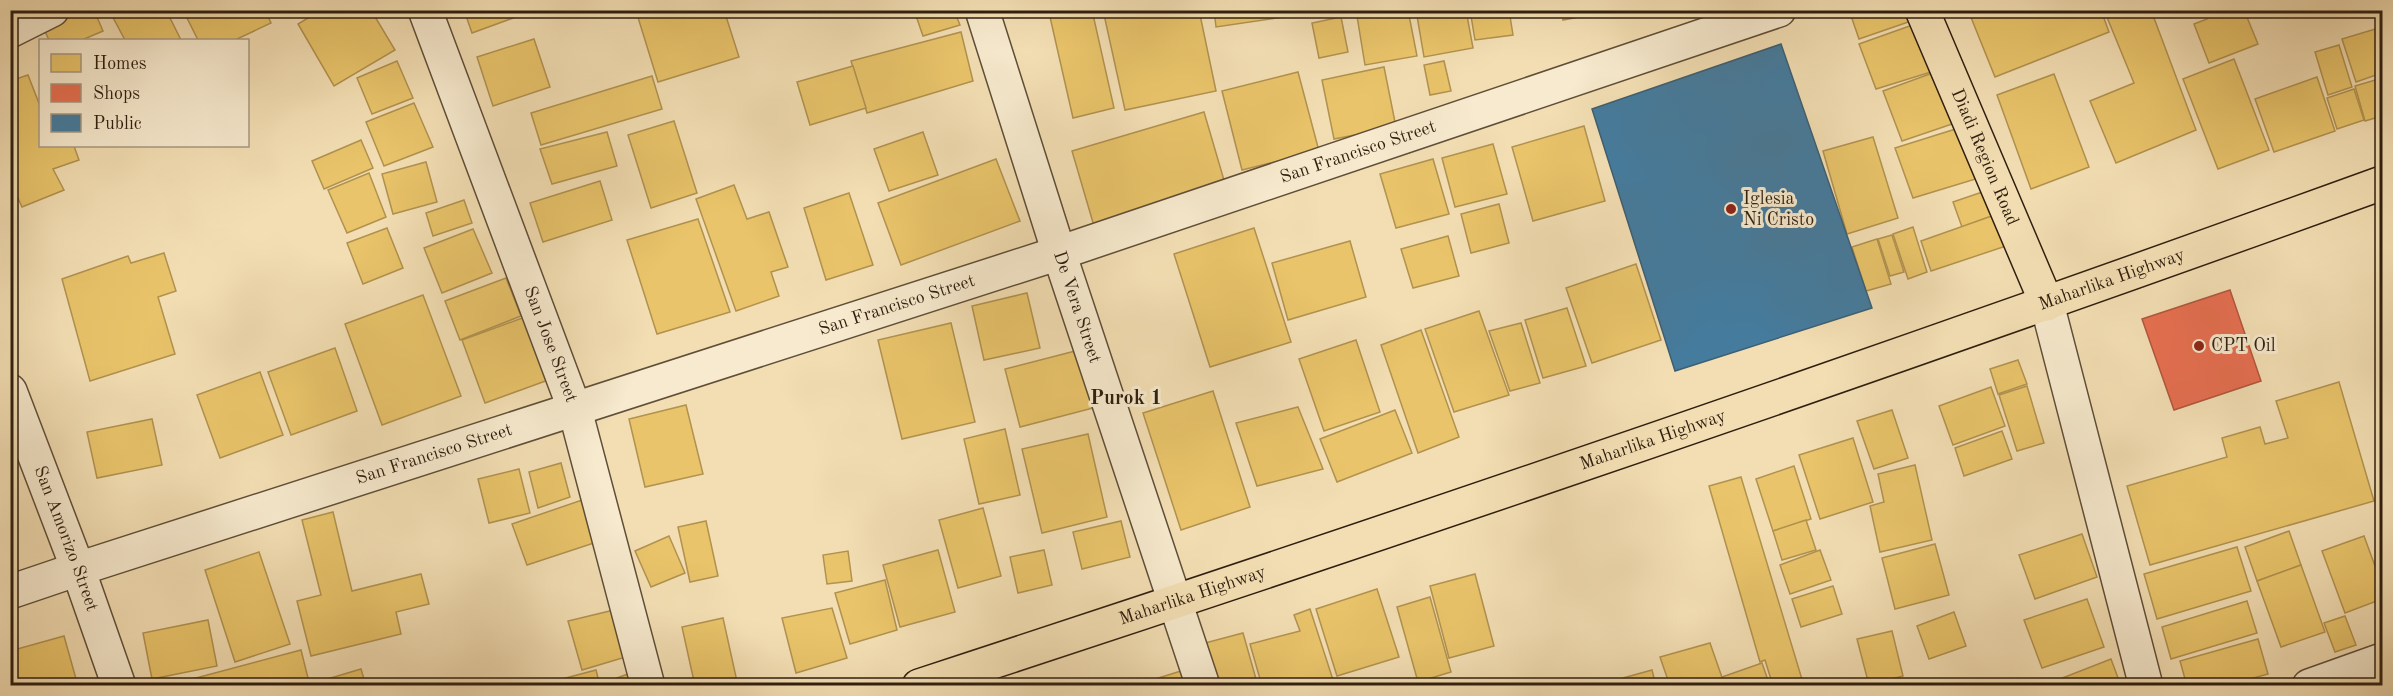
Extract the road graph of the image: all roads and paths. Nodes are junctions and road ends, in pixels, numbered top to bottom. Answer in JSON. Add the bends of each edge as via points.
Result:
{"nodes":[{"id":1,"x":52,"y":10,"type":"edge"},
{"id":2,"x":425,"y":10,"type":"edge"},
{"id":3,"x":982,"y":10,"type":"edge"},
{"id":4,"x":1779,"y":10,"type":"edge"},
{"id":5,"x":1923,"y":10,"type":"edge"},
{"id":6,"x":10,"y":31,"type":"edge"},
{"id":7,"x":2382,"y":183,"type":"edge"},
{"id":8,"x":1059,"y":253,"type":"junction"},
{"id":9,"x":2047,"y":304,"type":"junction"},
{"id":10,"x":10,"y":390,"type":"edge"},
{"id":11,"x":575,"y":410,"type":"junction"},
{"id":12,"x":78,"y":568,"type":"junction"},
{"id":13,"x":10,"y":592,"type":"edge"},
{"id":14,"x":1175,"y":602,"type":"junction"},
{"id":15,"x":2382,"y":660,"type":"edge"},
{"id":16,"x":119,"y":686,"type":"edge"},
{"id":17,"x":648,"y":686,"type":"edge"},
{"id":18,"x":919,"y":686,"type":"edge"},
{"id":19,"x":1203,"y":686,"type":"edge"},
{"id":20,"x":2146,"y":686,"type":"edge"},
{"id":21,"x":2309,"y":686,"type":"edge"}],
"edges":[{"from":1,"to":6,"type":"street"},
{"from":2,"to":11,"type":"street","name":"San Jose Street"},
{"from":3,"to":8,"type":"street","name":"De Vera Street"},
{"from":4,"to":8,"type":"street","name":"San Francisco Street"},
{"from":5,"to":9,"type":"main road","name":"Diadi Region Road"},
{"from":7,"to":9,"type":"main road","name":"Maharlika Highway"},
{"from":8,"to":11,"type":"street","name":"San Francisco Street"},
{"from":8,"to":14,"type":"street","name":"De Vera Street"},
{"from":9,"to":14,"type":"main road","name":"Maharlika Highway"},
{"from":9,"to":20,"type":"street"},
{"from":10,"to":12,"type":"street","name":"San Amorizo Street"},
{"from":11,"to":12,"type":"street","name":"San Francisco Street"},
{"from":11,"to":17,"type":"street","name":"San Jose Street"},
{"from":12,"to":13,"type":"street","name":"San Francisco Street"},
{"from":12,"to":16,"type":"street","name":"San Amorizo Street"},
{"from":14,"to":18,"type":"main road","name":"Maharlika Highway"},
{"from":14,"to":19,"type":"street","name":"De Vera Street"},
{"from":15,"to":21,"type":"street"}]}
